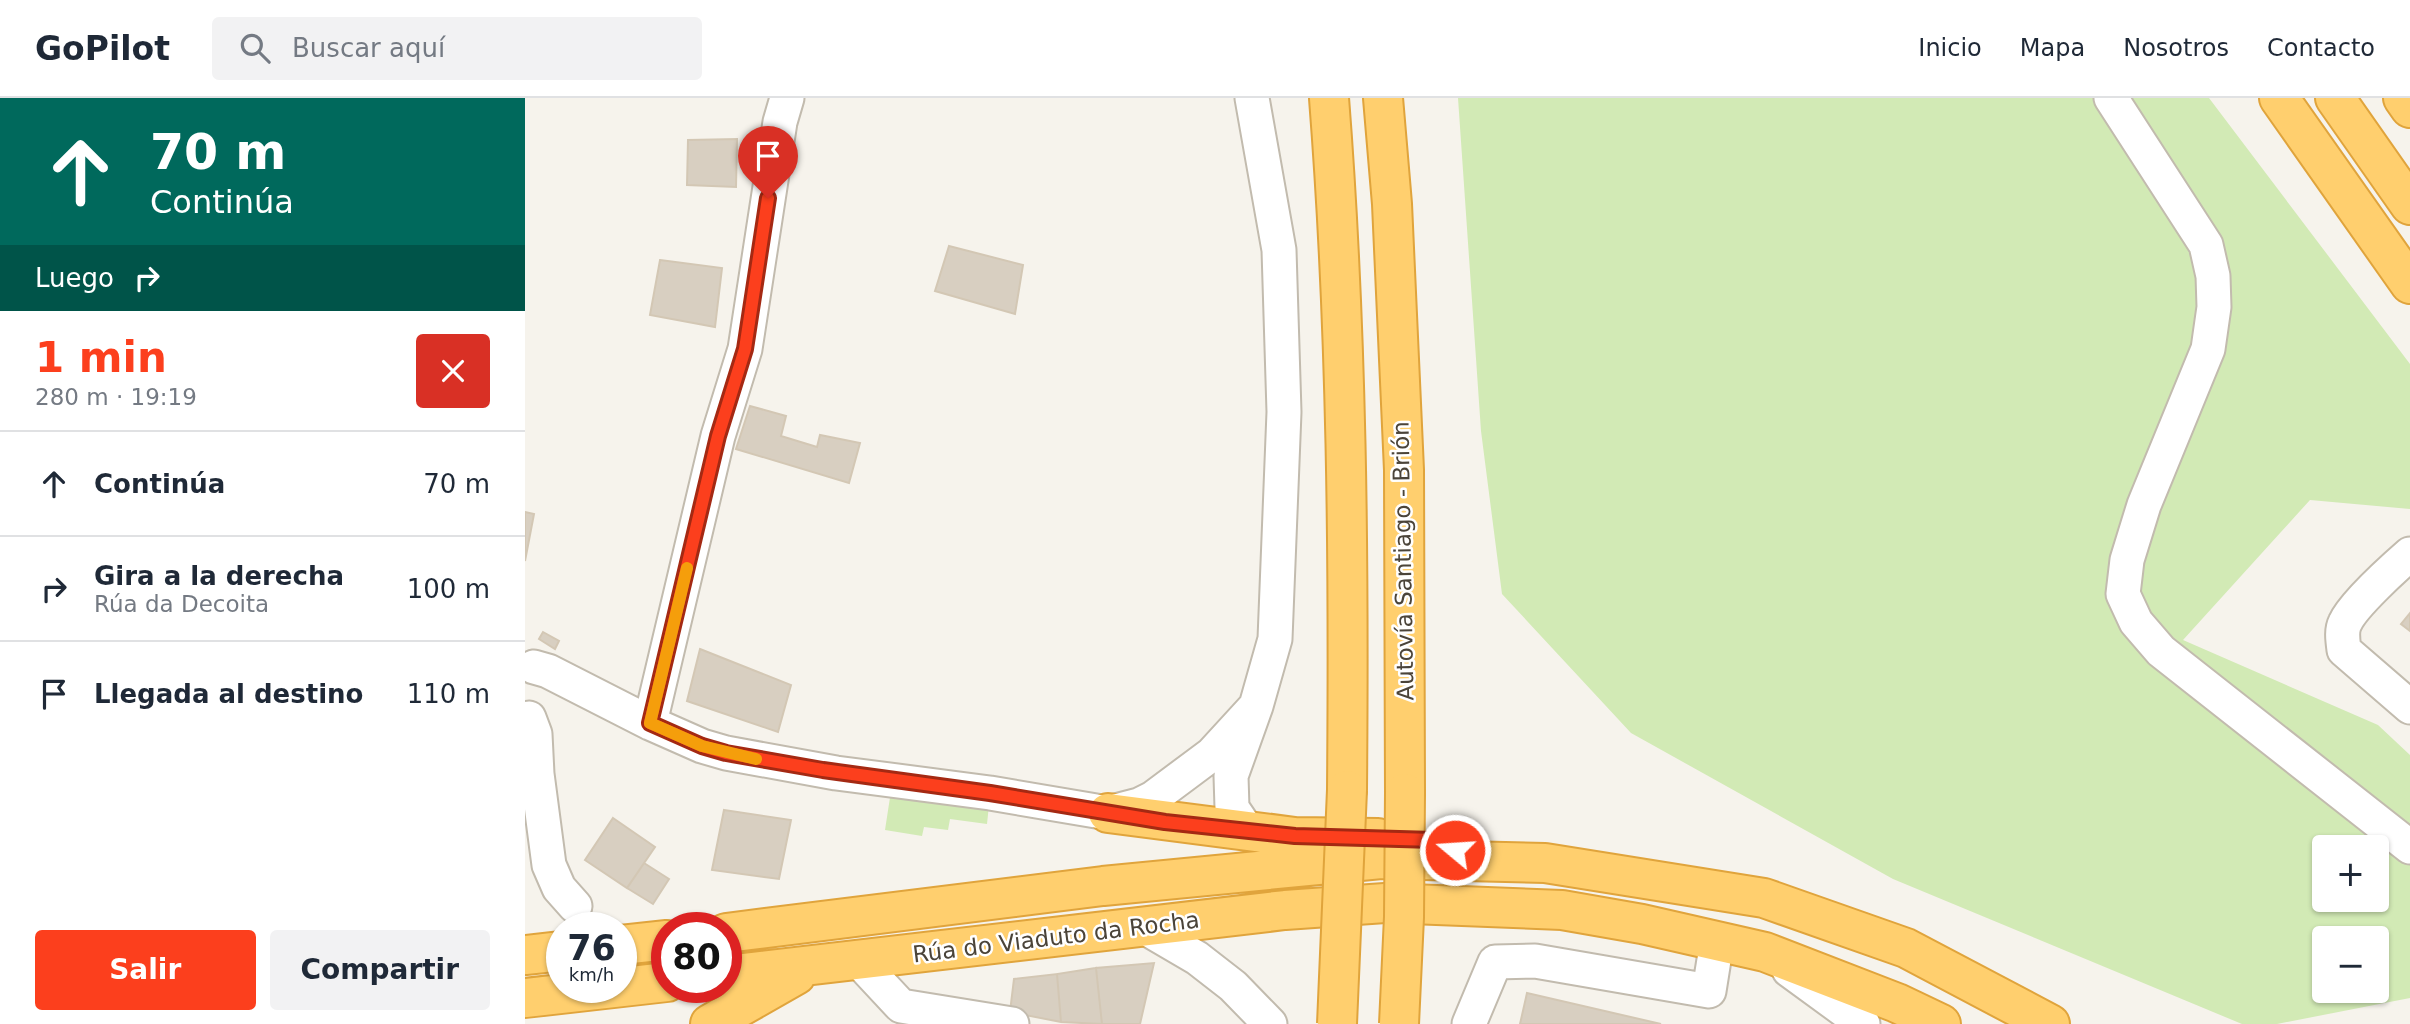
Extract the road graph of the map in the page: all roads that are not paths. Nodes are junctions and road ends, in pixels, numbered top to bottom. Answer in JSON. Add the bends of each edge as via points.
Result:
{"nodes":[{"id":1,"x":787,"y":98,"type":"edge"},
{"id":2,"x":1252,"y":98,"type":"edge"},
{"id":3,"x":1329,"y":98,"type":"edge"},
{"id":4,"x":1383,"y":98,"type":"edge"},
{"id":5,"x":2111,"y":98,"type":"edge"},
{"id":6,"x":2279,"y":98,"type":"edge"},
{"id":7,"x":2335,"y":98,"type":"edge"},
{"id":8,"x":2403,"y":98,"type":"edge"},
{"id":9,"x":2410,"y":108,"type":"edge"},
{"id":10,"x":2410,"y":205,"type":"edge"},
{"id":11,"x":2410,"y":284,"type":"edge"},
{"id":12,"x":2410,"y":554,"type":"edge"},
{"id":13,"x":530,"y":662,"type":"edge"},
{"id":14,"x":1256,"y":706,"type":"junction"},
{"id":15,"x":2410,"y":707,"type":"edge"},
{"id":16,"x":527,"y":720,"type":"edge"},
{"id":17,"x":650,"y":723,"type":"junction"},
{"id":18,"x":1108,"y":813,"type":"junction"},
{"id":19,"x":1247,"y":830,"type":"junction"},
{"id":20,"x":2410,"y":847,"type":"edge"},
{"id":21,"x":1476,"y":860,"type":"junction"},
{"id":22,"x":575,"y":906,"type":"dead end"},
{"id":23,"x":1144,"y":927,"type":"junction"},
{"id":24,"x":742,"y":931,"type":"edge"},
{"id":25,"x":1717,"y":941,"type":"junction"},
{"id":26,"x":1765,"y":951,"type":"junction"},
{"id":27,"x":546,"y":953,"type":"edge"},
{"id":28,"x":525,"y":955,"type":"edge"},
{"id":29,"x":859,"y":961,"type":"junction"},
{"id":30,"x":814,"y":965,"type":"junction"},
{"id":31,"x":742,"y":973,"type":"edge"},
{"id":32,"x":651,"y":984,"type":"edge"},
{"id":33,"x":525,"y":998,"type":"edge"},
{"id":34,"x":904,"y":1018,"type":"edge"},
{"id":35,"x":1862,"y":1023,"type":"edge"},
{"id":36,"x":709,"y":1024,"type":"edge"},
{"id":37,"x":1012,"y":1024,"type":"edge"},
{"id":38,"x":1270,"y":1024,"type":"edge"},
{"id":39,"x":1337,"y":1024,"type":"edge"},
{"id":40,"x":1399,"y":1024,"type":"edge"},
{"id":41,"x":1469,"y":1024,"type":"edge"},
{"id":42,"x":1941,"y":1024,"type":"edge"},
{"id":43,"x":2050,"y":1024,"type":"edge"}],
"edges":[{"from":1,"to":17,"type":"street","via":[[745,349],[718,436]]},
{"from":2,"to":14,"type":"street","via":[[1279,250],[1284,412],[1275,639]]},
{"from":3,"to":39,"type":"highway","bridge":true,"via":[[1339,226],[1348,547],[1347,790]]},
{"from":4,"to":40,"type":"highway","name":"Autovía Santiago - Brión","bridge":true,"via":[[1404,470],[1404,917]]},
{"from":5,"to":20,"type":"street","via":[[2206,245],[2214,307],[2208,349],[2140,516],[2123,594],[2136,622],[2161,651]]},
{"from":6,"to":11,"type":"highway"},
{"from":7,"to":10,"type":"highway"},
{"from":8,"to":9,"type":"highway"},
{"from":12,"to":15,"type":"street","via":[[2349,615],[2342,639],[2344,650]]},
{"from":13,"to":16,"type":"street","via":[[539,681],[539,694]]},
{"from":13,"to":17,"type":"street"},
{"from":14,"to":18,"type":"street","via":[[1212,754],[1153,798]]},
{"from":14,"to":19,"type":"street","via":[[1230,776],[1232,807]]},
{"from":16,"to":22,"type":"street","via":[[535,734],[549,865],[559,888]]},
{"from":17,"to":18,"type":"street","via":[[726,753]]},
{"from":18,"to":19,"type":"highway"},
{"from":19,"to":21,"type":"highway","via":[[1434,840]]},
{"from":21,"to":24,"type":"highway","name":"Rúa do Viaduto da Rocha","via":[[1381,859],[1103,886]]},
{"from":21,"to":43,"type":"highway","name":"Rúa do Viaduto da Rocha","via":[[1545,863],[1764,898],[1906,948]]},
{"from":23,"to":25,"type":"highway","name":"Rúa do Viaduto da Rocha","via":[[1385,903],[1562,910]]},
{"from":23,"to":29,"type":"highway","name":"Rúa do Viaduto da Rocha"},
{"from":23,"to":38,"type":"street","via":[[1197,958]]},
{"from":25,"to":26,"type":"highway","name":"Rúa do Viaduto da Rocha"},
{"from":25,"to":41,"type":"street","via":[[1709,991],[1535,961],[1495,962]]},
{"from":26,"to":35,"type":"street"},
{"from":26,"to":42,"type":"highway","name":"Rúa do Viaduto da Rocha"},
{"from":27,"to":28,"type":"highway"},
{"from":29,"to":30,"type":"highway","name":"Rúa do Viaduto da Rocha"},
{"from":29,"to":34,"type":"street"},
{"from":30,"to":31,"type":"highway","name":"Rúa do Viaduto da Rocha"},
{"from":30,"to":36,"type":"highway"},
{"from":32,"to":33,"type":"highway"},
{"from":34,"to":37,"type":"street"}]}
